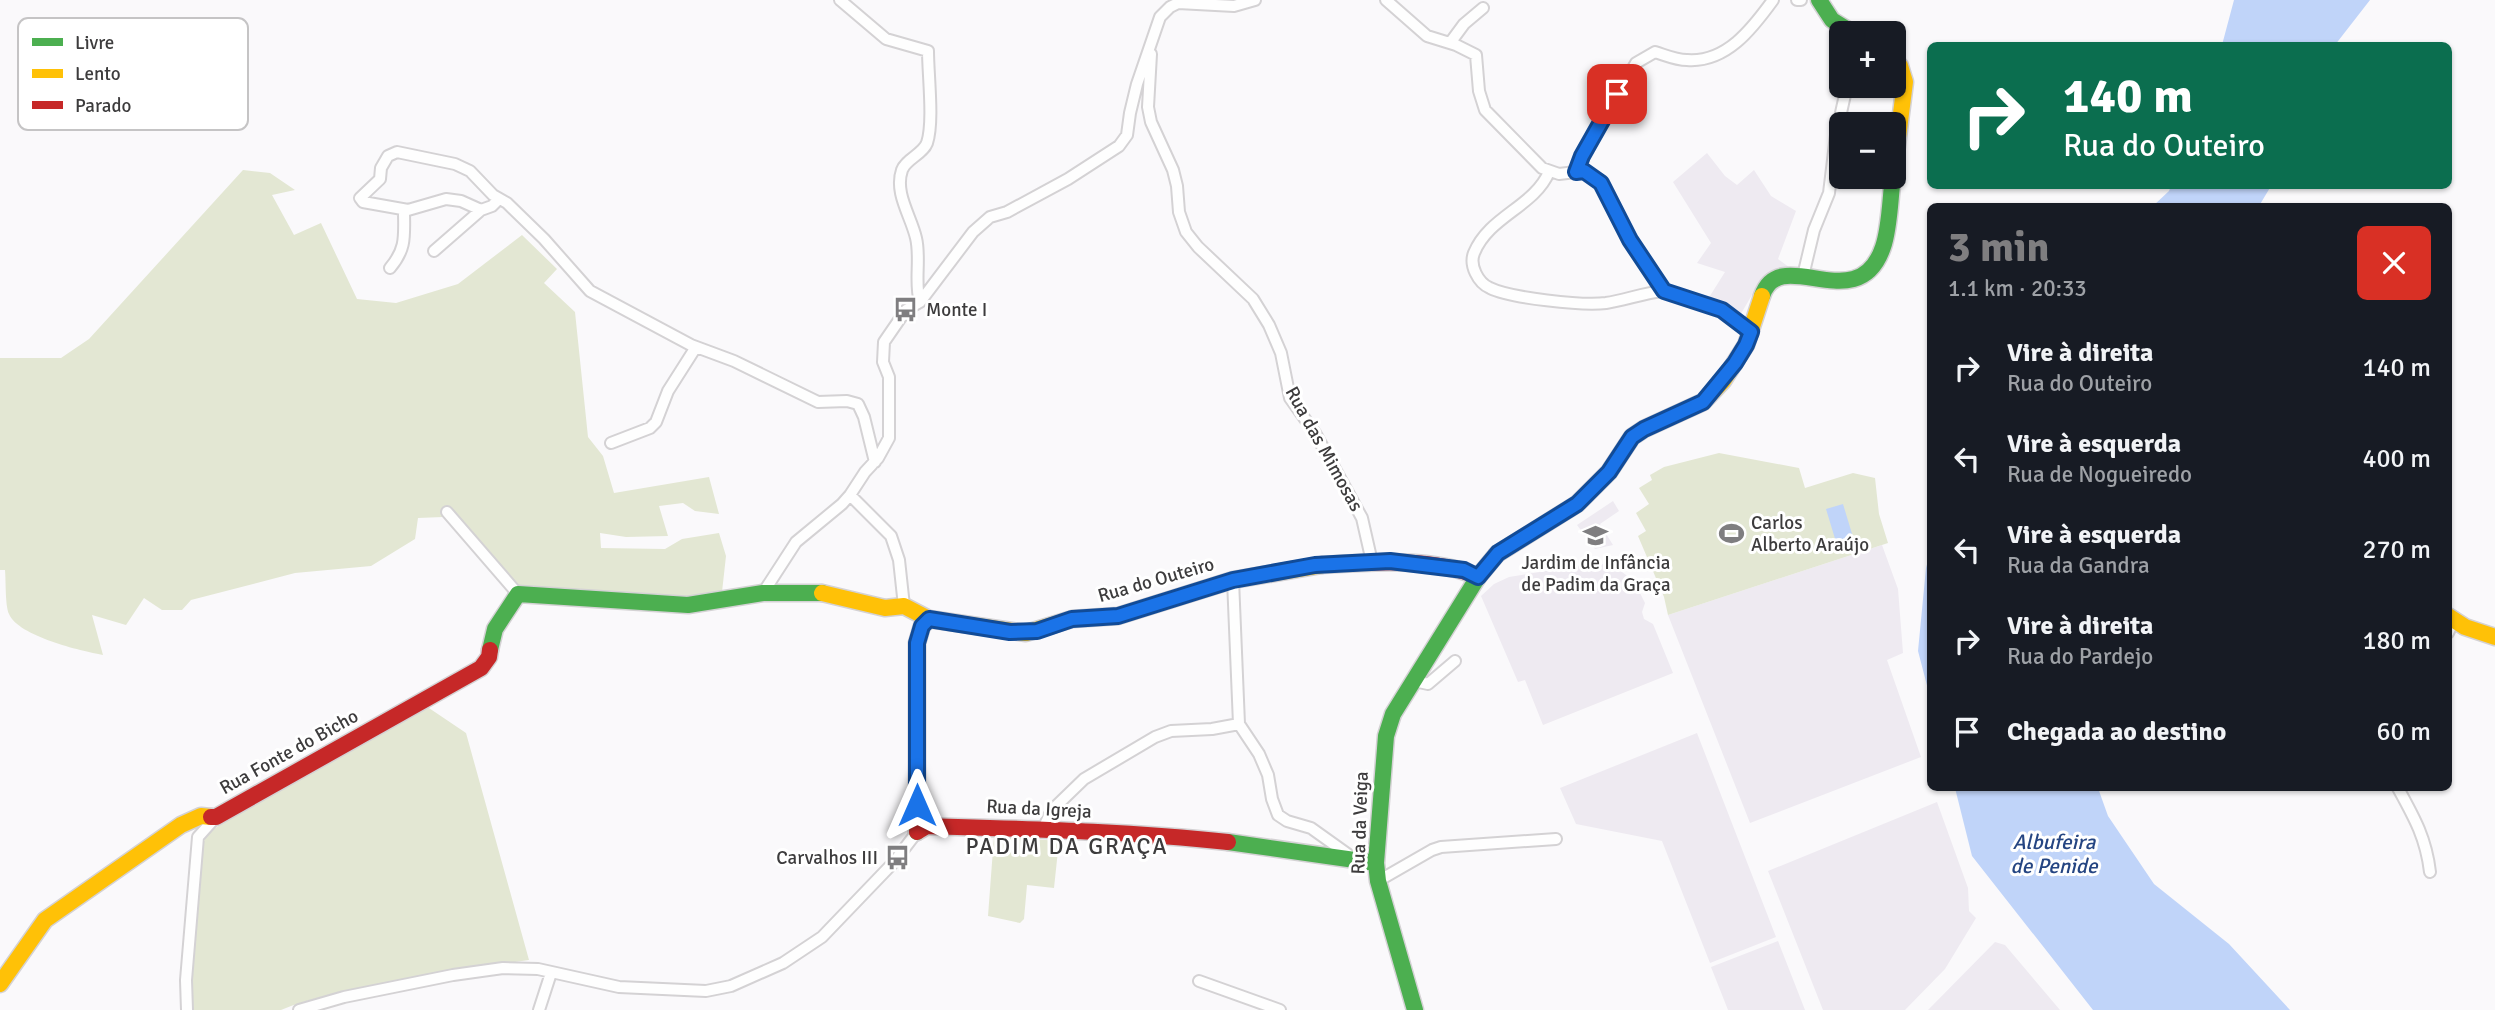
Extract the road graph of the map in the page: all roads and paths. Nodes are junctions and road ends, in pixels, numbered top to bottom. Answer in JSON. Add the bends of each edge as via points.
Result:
{"nodes":[{"id":1,"x":840,"y":0,"type":"edge"},
{"id":2,"x":1255,"y":0,"type":"edge"},
{"id":3,"x":1387,"y":0,"type":"edge"},
{"id":4,"x":1773,"y":0,"type":"edge"},
{"id":5,"x":1819,"y":0,"type":"edge"},
{"id":6,"x":1483,"y":8,"type":"dead end"},
{"id":7,"x":1833,"y":21,"type":"edge"},
{"id":8,"x":1152,"y":41,"type":"junction"},
{"id":9,"x":1450,"y":43,"type":"junction"},
{"id":10,"x":1844,"y":98,"type":"edge"},
{"id":11,"x":1549,"y":172,"type":"junction"},
{"id":12,"x":1576,"y":172,"type":"junction"},
{"id":13,"x":1891,"y":189,"type":"edge"},
{"id":14,"x":499,"y":199,"type":"junction"},
{"id":15,"x":404,"y":209,"type":"junction"},
{"id":16,"x":481,"y":210,"type":"junction"},
{"id":17,"x":434,"y":251,"type":"dead end"},
{"id":18,"x":390,"y":268,"type":"dead end"},
{"id":19,"x":1803,"y":276,"type":"junction"},
{"id":20,"x":1664,"y":291,"type":"junction"},
{"id":21,"x":920,"y":302,"type":"junction"},
{"id":22,"x":1751,"y":332,"type":"junction"},
{"id":23,"x":696,"y":346,"type":"junction"},
{"id":24,"x":611,"y":443,"type":"dead end"},
{"id":25,"x":875,"y":462,"type":"junction"},
{"id":26,"x":850,"y":495,"type":"junction"},
{"id":27,"x":447,"y":512,"type":"dead end"},
{"id":28,"x":1372,"y":562,"type":"junction"},
{"id":29,"x":1478,"y":577,"type":"junction"},
{"id":30,"x":1233,"y":580,"type":"junction"},
{"id":31,"x":763,"y":593,"type":"junction"},
{"id":32,"x":518,"y":594,"type":"junction"},
{"id":33,"x":904,"y":606,"type":"junction"},
{"id":34,"x":929,"y":619,"type":"junction"},
{"id":35,"x":2452,"y":624,"type":"edge"},
{"id":36,"x":2495,"y":637,"type":"edge"},
{"id":37,"x":1455,"y":660,"type":"dead end"},
{"id":38,"x":1413,"y":681,"type":"junction"},
{"id":39,"x":1239,"y":724,"type":"junction"},
{"id":40,"x":2400,"y":791,"type":"edge"},
{"id":41,"x":216,"y":817,"type":"junction"},
{"id":42,"x":1043,"y":829,"type":"junction"},
{"id":43,"x":917,"y":832,"type":"junction"},
{"id":44,"x":1556,"y":839,"type":"dead end"},
{"id":45,"x":1355,"y":859,"type":"junction"},
{"id":46,"x":1376,"y":863,"type":"junction"},
{"id":47,"x":2430,"y":872,"type":"dead end"},
{"id":48,"x":1378,"y":881,"type":"junction"},
{"id":49,"x":551,"y":973,"type":"junction"},
{"id":50,"x":1199,"y":981,"type":"dead end"},
{"id":51,"x":0,"y":984,"type":"edge"},
{"id":52,"x":187,"y":1010,"type":"edge"},
{"id":53,"x":299,"y":1010,"type":"edge"},
{"id":54,"x":539,"y":1010,"type":"edge"},
{"id":55,"x":1280,"y":1010,"type":"edge"},
{"id":56,"x":1415,"y":1010,"type":"edge"}],
"edges":[{"from":1,"to":21,"type":"street","via":[[886,39],[928,51],[930,127],[926,145],[902,169],[900,191],[916,239]]},
{"from":2,"to":8,"type":"street","via":[[1234,6],[1178,3],[1160,16]]},
{"from":3,"to":9,"type":"street","via":[[1427,36]]},
{"from":4,"to":12,"type":"street","via":[[1724,53],[1686,60],[1654,52],[1636,63]]},
{"from":5,"to":7,"type":"street"},
{"from":6,"to":9,"type":"street"},
{"from":8,"to":21,"type":"street","via":[[1127,135],[1119,146],[1068,179],[990,217],[973,232]]},
{"from":8,"to":28,"type":"street","name":"Rua das Mimosas","via":[[1148,107],[1173,170],[1186,232],[1253,299],[1269,325],[1281,353],[1290,398],[1362,518]]},
{"from":9,"to":11,"type":"street","via":[[1476,55],[1485,110]]},
{"from":10,"to":19,"type":"street","via":[[1829,193]]},
{"from":11,"to":12,"type":"street"},
{"from":11,"to":20,"type":"street","via":[[1536,194],[1489,229],[1474,253],[1472,265],[1488,288],[1581,304]]},
{"from":12,"to":20,"type":"street","via":[[1584,171],[1601,183],[1630,240]]},
{"from":13,"to":19,"type":"street","via":[[1884,247],[1861,278],[1838,282]]},
{"from":14,"to":15,"type":"street","via":[[456,164],[397,152],[388,156],[380,179],[360,198],[384,208]]},
{"from":14,"to":16,"type":"street"},
{"from":14,"to":23,"type":"street","via":[[544,239],[590,291]]},
{"from":15,"to":16,"type":"street","via":[[446,199]]},
{"from":15,"to":18,"type":"street","via":[[404,245]]},
{"from":16,"to":17,"type":"street"},
{"from":19,"to":22,"type":"street","name":"Rua da Veiga","via":[[1779,277],[1764,290]]},
{"from":20,"to":22,"type":"street","via":[[1722,310]]},
{"from":21,"to":25,"type":"street","via":[[906,310],[884,342],[889,438]]},
{"from":22,"to":29,"type":"street","name":"Rua da Veiga","via":[[1735,363],[1703,402],[1632,437],[1609,472],[1577,504],[1498,553]]},
{"from":23,"to":24,"type":"street","via":[[668,391],[656,422]]},
{"from":23,"to":25,"type":"street","via":[[818,402],[858,404]]},
{"from":25,"to":26,"type":"street"},
{"from":26,"to":31,"type":"street","via":[[796,542]]},
{"from":26,"to":33,"type":"street","via":[[891,537],[899,560]]},
{"from":27,"to":32,"type":"street"},
{"from":28,"to":29,"type":"street","name":"Rua do Outeiro","via":[[1464,570]]},
{"from":28,"to":30,"type":"street","name":"Rua do Outeiro","via":[[1315,565]]},
{"from":29,"to":38,"type":"street","name":"Rua da Veiga"},
{"from":30,"to":34,"type":"street","name":"Rua do Outeiro","via":[[1118,616],[1072,619],[1037,631],[1010,632]]},
{"from":30,"to":39,"type":"street"},
{"from":31,"to":32,"type":"street","via":[[688,605]]},
{"from":31,"to":33,"type":"street","via":[[824,593],[884,608]]},
{"from":32,"to":41,"type":"street","name":"Rua Fonte do Bicho","via":[[495,629],[489,657],[481,668]]},
{"from":33,"to":34,"type":"street","name":"Rua do Outeiro"},
{"from":34,"to":43,"type":"street","via":[[917,643]]},
{"from":35,"to":36,"type":"street"},
{"from":37,"to":38,"type":"street","via":[[1428,684]]},
{"from":38,"to":46,"type":"street","name":"Rua da Veiga","via":[[1386,737]]},
{"from":39,"to":42,"type":"street","via":[[1155,737],[1084,779],[1052,810]]},
{"from":39,"to":45,"type":"street","via":[[1268,775],[1278,815],[1311,828]]},
{"from":40,"to":47,"type":"street","via":[[2427,847]]},
{"from":41,"to":51,"type":"street","name":"Rua Fonte do Bicho","via":[[190,820],[63,906],[45,920]]},
{"from":41,"to":52,"type":"street","via":[[198,837]]},
{"from":42,"to":43,"type":"street","name":"Rua da Igreja","via":[[927,826]]},
{"from":42,"to":45,"type":"street","name":"Rua da Igreja","via":[[1263,846]]},
{"from":43,"to":49,"type":"street","via":[[822,937],[783,963],[731,986],[706,991],[619,987]]},
{"from":44,"to":48,"type":"street","via":[[1441,847]]},
{"from":45,"to":46,"type":"street","name":"Rua da Igreja"},
{"from":46,"to":48,"type":"street","name":"Rua da Veiga"},
{"from":48,"to":56,"type":"street","name":"Rua da Veiga"},
{"from":49,"to":53,"type":"street","via":[[538,968],[491,970],[344,997]]},
{"from":49,"to":54,"type":"street"},
{"from":50,"to":55,"type":"street"}]}
